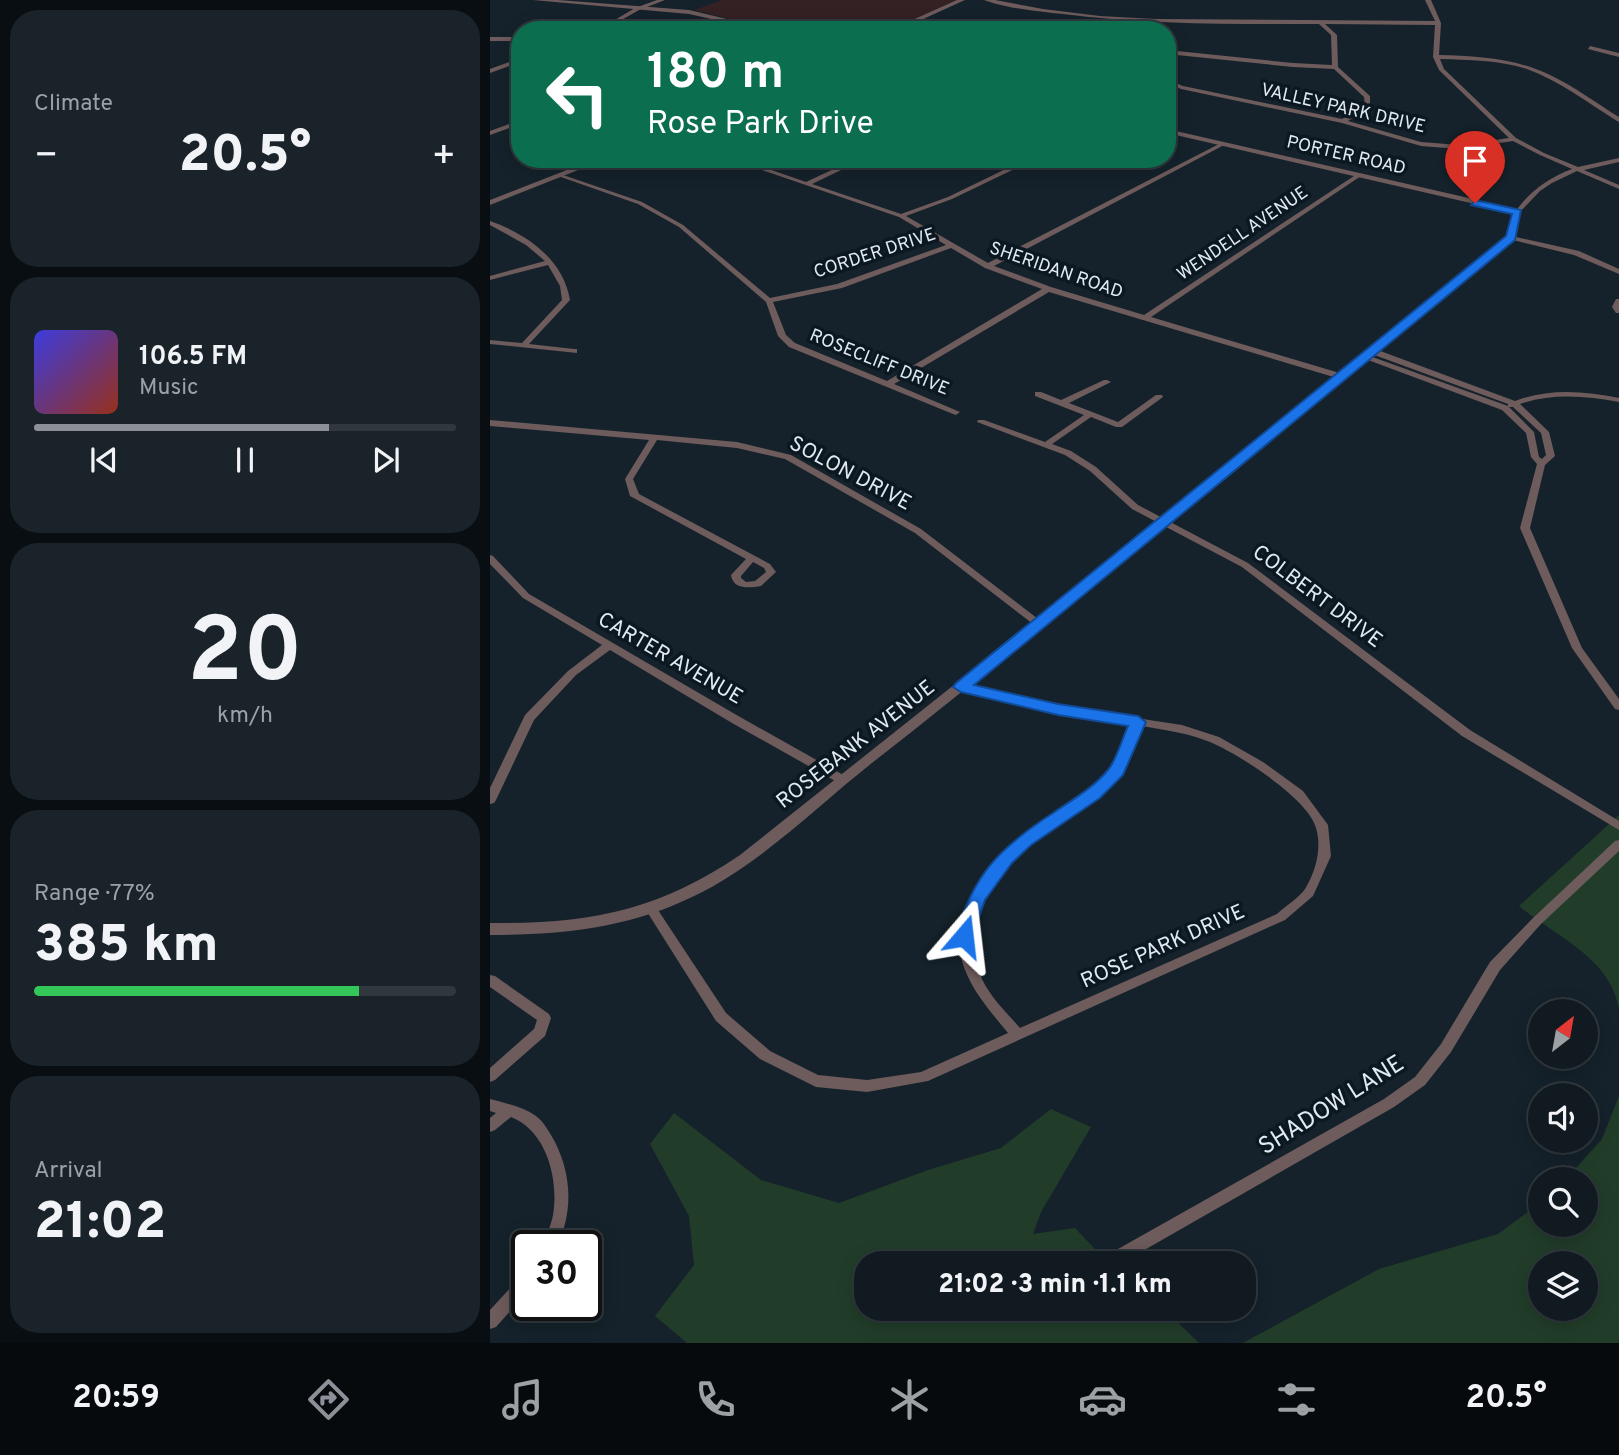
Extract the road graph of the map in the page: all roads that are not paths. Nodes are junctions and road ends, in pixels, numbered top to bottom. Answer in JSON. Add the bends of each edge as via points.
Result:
{"nodes":[{"id":1,"x":536,"y":0,"type":"edge"},
{"id":2,"x":662,"y":0,"type":"edge"},
{"id":3,"x":962,"y":0,"type":"edge"},
{"id":4,"x":987,"y":0,"type":"edge"},
{"id":5,"x":1429,"y":0,"type":"edge"},
{"id":6,"x":641,"y":7,"type":"junction"},
{"id":7,"x":616,"y":21,"type":"edge"},
{"id":8,"x":731,"y":21,"type":"edge"},
{"id":9,"x":913,"y":21,"type":"edge"},
{"id":10,"x":1131,"y":21,"type":"edge"},
{"id":11,"x":1176,"y":23,"type":"edge"},
{"id":12,"x":1321,"y":23,"type":"junction"},
{"id":13,"x":1438,"y":23,"type":"junction"},
{"id":14,"x":490,"y":39,"type":"edge"},
{"id":15,"x":511,"y":39,"type":"edge"},
{"id":16,"x":1590,"y":48,"type":"dead end"},
{"id":17,"x":1176,"y":53,"type":"edge"},
{"id":18,"x":1619,"y":55,"type":"edge"},
{"id":19,"x":1436,"y":57,"type":"junction"},
{"id":20,"x":511,"y":63,"type":"edge"},
{"id":21,"x":1335,"y":67,"type":"junction"},
{"id":22,"x":490,"y":71,"type":"edge"},
{"id":23,"x":1176,"y":85,"type":"edge"},
{"id":24,"x":1619,"y":120,"type":"edge"},
{"id":25,"x":1343,"y":121,"type":"junction"},
{"id":26,"x":511,"y":125,"type":"edge"},
{"id":27,"x":490,"y":133,"type":"edge"},
{"id":28,"x":1176,"y":133,"type":"edge"},
{"id":29,"x":1514,"y":139,"type":"junction"},
{"id":30,"x":1223,"y":144,"type":"junction"},
{"id":31,"x":1619,"y":159,"type":"edge"},
{"id":32,"x":581,"y":168,"type":"edge"},
{"id":33,"x":761,"y":168,"type":"edge"},
{"id":34,"x":841,"y":168,"type":"edge"},
{"id":35,"x":1013,"y":168,"type":"edge"},
{"id":36,"x":1578,"y":170,"type":"junction"},
{"id":37,"x":561,"y":176,"type":"junction"},
{"id":38,"x":1359,"y":176,"type":"junction"},
{"id":39,"x":807,"y":183,"type":"junction"},
{"id":40,"x":1619,"y":187,"type":"edge"},
{"id":41,"x":490,"y":203,"type":"edge"},
{"id":42,"x":1518,"y":212,"type":"junction"},
{"id":43,"x":901,"y":216,"type":"junction"},
{"id":44,"x":490,"y":223,"type":"edge"},
{"id":45,"x":1511,"y":238,"type":"junction"},
{"id":46,"x":950,"y":246,"type":"junction"},
{"id":47,"x":547,"y":262,"type":"junction"},
{"id":48,"x":988,"y":266,"type":"junction"},
{"id":49,"x":1619,"y":272,"type":"edge"},
{"id":50,"x":490,"y":278,"type":"edge"},
{"id":51,"x":1048,"y":289,"type":"junction"},
{"id":52,"x":769,"y":301,"type":"junction"},
{"id":53,"x":1619,"y":301,"type":"edge"},
{"id":54,"x":1619,"y":311,"type":"edge"},
{"id":55,"x":1145,"y":318,"type":"junction"},
{"id":56,"x":490,"y":342,"type":"edge"},
{"id":57,"x":525,"y":344,"type":"junction"},
{"id":58,"x":574,"y":351,"type":"dead end"},
{"id":59,"x":1368,"y":354,"type":"junction"},
{"id":60,"x":1340,"y":376,"type":"junction"},
{"id":61,"x":1107,"y":382,"type":"dead end"},
{"id":62,"x":889,"y":383,"type":"junction"},
{"id":63,"x":1038,"y":394,"type":"dead end"},
{"id":64,"x":1159,"y":397,"type":"dead end"},
{"id":65,"x":1619,"y":400,"type":"edge"},
{"id":66,"x":1062,"y":403,"type":"junction"},
{"id":67,"x":1509,"y":405,"type":"junction"},
{"id":68,"x":956,"y":412,"type":"dead end"},
{"id":69,"x":1090,"y":414,"type":"junction"},
{"id":70,"x":490,"y":422,"type":"edge"},
{"id":71,"x":981,"y":422,"type":"dead end"},
{"id":72,"x":655,"y":437,"type":"junction"},
{"id":73,"x":1046,"y":445,"type":"junction"},
{"id":74,"x":1541,"y":464,"type":"junction"},
{"id":75,"x":1163,"y":522,"type":"junction"},
{"id":76,"x":490,"y":558,"type":"edge"},
{"id":77,"x":752,"y":558,"type":"dead end"},
{"id":78,"x":1037,"y":622,"type":"junction"},
{"id":79,"x":608,"y":646,"type":"junction"},
{"id":80,"x":961,"y":687,"type":"junction"},
{"id":81,"x":1619,"y":707,"type":"edge"},
{"id":82,"x":1138,"y":722,"type":"junction"},
{"id":83,"x":841,"y":779,"type":"junction"},
{"id":84,"x":490,"y":800,"type":"edge"},
{"id":85,"x":1619,"y":826,"type":"edge"},
{"id":86,"x":1619,"y":844,"type":"edge"},
{"id":87,"x":650,"y":907,"type":"junction"},
{"id":88,"x":490,"y":929,"type":"edge"},
{"id":89,"x":490,"y":980,"type":"edge"},
{"id":90,"x":1016,"y":1033,"type":"junction"},
{"id":91,"x":490,"y":1076,"type":"edge"},
{"id":92,"x":490,"y":1105,"type":"edge"},
{"id":93,"x":508,"y":1111,"type":"junction"},
{"id":94,"x":490,"y":1126,"type":"edge"},
{"id":95,"x":559,"y":1230,"type":"edge"},
{"id":96,"x":1128,"y":1251,"type":"edge"},
{"id":97,"x":511,"y":1298,"type":"edge"},
{"id":98,"x":490,"y":1322,"type":"edge"}],
"edges":[{"from":1,"to":6,"type":"street"},
{"from":2,"to":6,"type":"street"},
{"from":3,"to":9,"type":"street"},
{"from":4,"to":10,"type":"street","via":[[1065,16]]},
{"from":5,"to":13,"type":"street"},
{"from":6,"to":7,"type":"street"},
{"from":6,"to":8,"type":"street"},
{"from":11,"to":12,"type":"street"},
{"from":12,"to":13,"type":"street"},
{"from":12,"to":21,"type":"street","via":[[1334,35]]},
{"from":13,"to":19,"type":"street"},
{"from":14,"to":15,"type":"street"},
{"from":16,"to":18,"type":"street"},
{"from":17,"to":21,"type":"street"},
{"from":19,"to":24,"type":"street","via":[[1494,60],[1541,72]]},
{"from":19,"to":29,"type":"street","via":[[1441,70]]},
{"from":20,"to":22,"type":"street"},
{"from":21,"to":25,"type":"street","via":[[1367,96],[1368,106]]},
{"from":23,"to":25,"type":"street","name":"VALLEY PARK DRIVE"},
{"from":25,"to":29,"type":"street","name":"VALLEY PARK DRIVE","via":[[1420,144],[1459,146]]},
{"from":26,"to":27,"type":"street"},
{"from":28,"to":30,"type":"street","name":"PORTER ROAD"},
{"from":29,"to":36,"type":"street"},
{"from":30,"to":38,"type":"street","name":"PORTER ROAD"},
{"from":30,"to":48,"type":"street"},
{"from":31,"to":36,"type":"street"},
{"from":32,"to":37,"type":"street"},
{"from":33,"to":39,"type":"street","name":"SHERIDAN ROAD"},
{"from":34,"to":39,"type":"street"},
{"from":35,"to":43,"type":"street","name":"CORDER DRIVE"},
{"from":36,"to":40,"type":"street"},
{"from":36,"to":42,"type":"street","via":[[1539,187]]},
{"from":37,"to":41,"type":"street"},
{"from":37,"to":52,"type":"street","name":"ROSECLIFF DRIVE","via":[[658,212],[718,255]]},
{"from":38,"to":42,"type":"street","name":"PORTER ROAD"},
{"from":38,"to":55,"type":"street","name":"WENDELL AVENUE"},
{"from":39,"to":43,"type":"street","name":"SHERIDAN ROAD"},
{"from":42,"to":45,"type":"street"},
{"from":43,"to":46,"type":"street","name":"SHERIDAN ROAD"},
{"from":44,"to":47,"type":"street","via":[[527,240]]},
{"from":45,"to":49,"type":"street","via":[[1576,253]]},
{"from":45,"to":59,"type":"street","name":"ROSEBANK AVENUE"},
{"from":46,"to":48,"type":"street","name":"SHERIDAN ROAD"},
{"from":46,"to":52,"type":"street","name":"CORDER DRIVE","via":[[839,286]]},
{"from":47,"to":50,"type":"street"},
{"from":47,"to":57,"type":"street","via":[[563,276],[566,300]]},
{"from":48,"to":51,"type":"street","name":"SHERIDAN ROAD"},
{"from":51,"to":55,"type":"street","name":"SHERIDAN ROAD"},
{"from":51,"to":62,"type":"street"},
{"from":52,"to":62,"type":"street","name":"ROSECLIFF DRIVE","via":[[782,336],[792,345]]},
{"from":53,"to":54,"type":"street"},
{"from":55,"to":60,"type":"street","name":"SHERIDAN ROAD"},
{"from":56,"to":57,"type":"street"},
{"from":57,"to":58,"type":"street"},
{"from":59,"to":60,"type":"street","name":"ROSEBANK AVENUE"},
{"from":59,"to":67,"type":"street"},
{"from":60,"to":75,"type":"street","name":"ROSEBANK AVENUE"},
{"from":61,"to":66,"type":"street"},
{"from":62,"to":68,"type":"street","name":"ROSECLIFF DRIVE"},
{"from":63,"to":66,"type":"street"},
{"from":64,"to":69,"type":"street","via":[[1119,425]]},
{"from":65,"to":67,"type":"street","via":[[1587,393],[1552,394]]},
{"from":66,"to":69,"type":"street"},
{"from":67,"to":74,"type":"street","via":[[1530,432]]},
{"from":67,"to":74,"type":"street","via":[[1545,432],[1551,456]]},
{"from":69,"to":73,"type":"street"},
{"from":70,"to":72,"type":"street","name":"SOLON DRIVE"},
{"from":71,"to":73,"type":"street","name":"COLBERT DRIVE"},
{"from":72,"to":77,"type":"street","via":[[629,479],[635,496]]},
{"from":72,"to":78,"type":"street","name":"SOLON DRIVE","via":[[737,445],[789,457],[918,531]]},
{"from":73,"to":75,"type":"street","name":"COLBERT DRIVE","via":[[1093,469],[1135,507]]},
{"from":74,"to":81,"type":"street","via":[[1525,528],[1577,648]]},
{"from":75,"to":78,"type":"street","name":"ROSEBANK AVENUE"},
{"from":75,"to":85,"type":"street","name":"COLBERT DRIVE","via":[[1245,565],[1466,733]]},
{"from":76,"to":79,"type":"street","name":"CARTER AVENUE","via":[[526,596]]},
{"from":78,"to":80,"type":"street","name":"ROSEBANK AVENUE"},
{"from":79,"to":83,"type":"street","name":"CARTER AVENUE"},
{"from":79,"to":84,"type":"street","via":[[572,673],[529,718]]},
{"from":80,"to":82,"type":"street","name":"ROSE PARK DRIVE","via":[[1058,710]]},
{"from":80,"to":83,"type":"street","name":"ROSEBANK AVENUE"},
{"from":82,"to":90,"type":"street","via":[[1117,771],[1093,794],[1024,840],[976,898],[964,936],[976,981]]},
{"from":82,"to":90,"type":"street","name":"ROSE PARK DRIVE","via":[[1215,740],[1259,765],[1299,794],[1322,825],[1325,856],[1309,892],[1281,917]]},
{"from":83,"to":87,"type":"street","name":"ROSEBANK AVENUE","via":[[738,864],[698,888]]},
{"from":86,"to":96,"type":"street","name":"SHADOW LANE","via":[[1496,966],[1420,1081]]},
{"from":87,"to":88,"type":"street","name":"ROSEBANK AVENUE","via":[[574,927]]},
{"from":87,"to":90,"type":"street","name":"ROSE PARK DRIVE","via":[[721,1017],[765,1055],[816,1080],[867,1086],[923,1077]]},
{"from":89,"to":91,"type":"street","via":[[544,1018],[541,1032]]},
{"from":92,"to":93,"type":"street"},
{"from":93,"to":94,"type":"street"},
{"from":93,"to":95,"type":"street","via":[[534,1122],[561,1171]]},
{"from":97,"to":98,"type":"street"}]}
